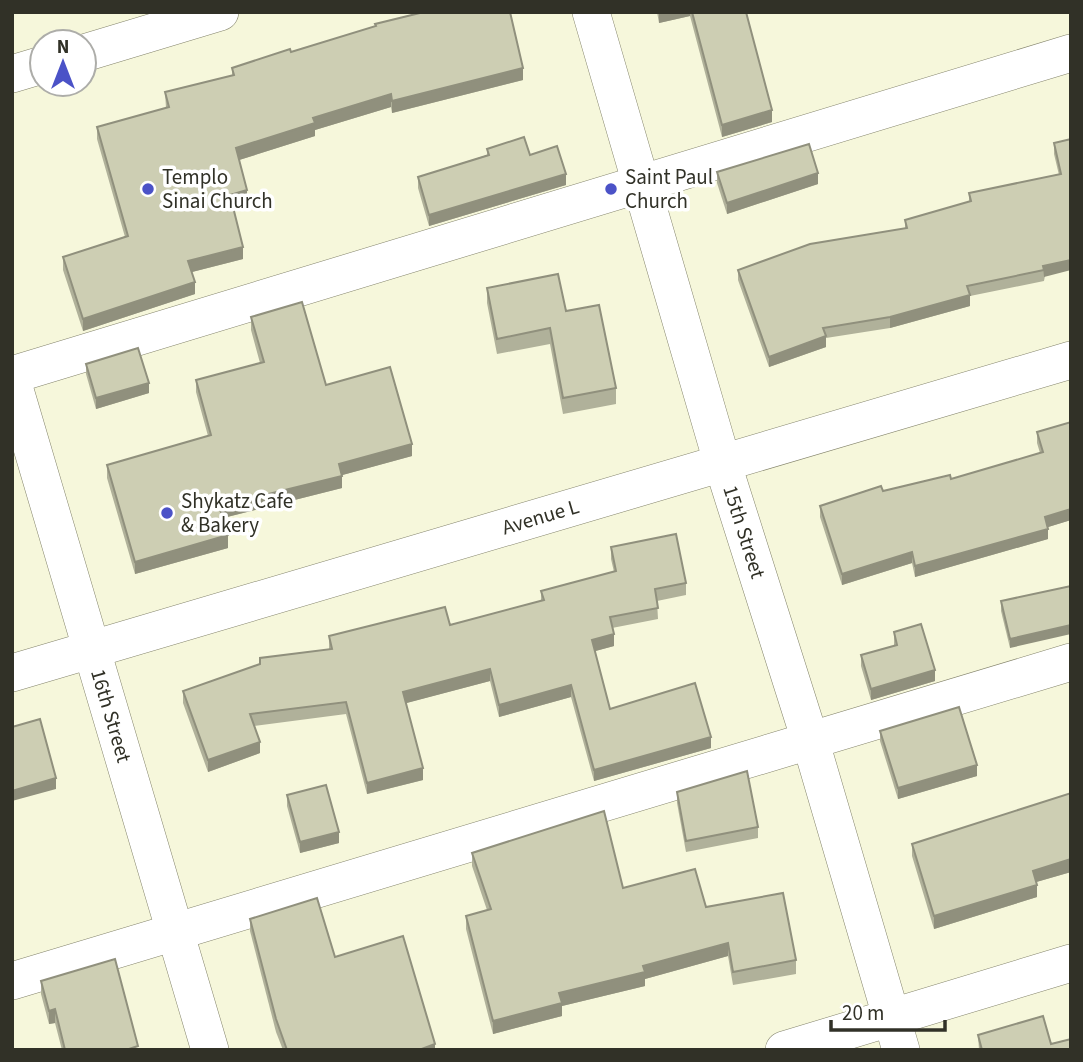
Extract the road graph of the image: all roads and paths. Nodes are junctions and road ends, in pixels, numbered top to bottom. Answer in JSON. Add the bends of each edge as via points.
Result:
{"nodes":[{"id":1,"x":220,"y":12,"type":"edge"},
{"id":2,"x":591,"y":12,"type":"edge"},
{"id":3,"x":98,"y":49,"type":"edge"},
{"id":4,"x":1071,"y":53,"type":"edge"},
{"id":5,"x":641,"y":182,"type":"junction"},
{"id":6,"x":1071,"y":360,"type":"edge"},
{"id":7,"x":12,"y":374,"type":"edge"},
{"id":8,"x":12,"y":380,"type":"edge"},
{"id":9,"x":723,"y":465,"type":"junction"},
{"id":10,"x":89,"y":649,"type":"junction"},
{"id":11,"x":1071,"y":662,"type":"edge"},
{"id":12,"x":12,"y":673,"type":"edge"},
{"id":13,"x":811,"y":743,"type":"junction"},
{"id":14,"x":175,"y":931,"type":"junction"},
{"id":15,"x":1071,"y":963,"type":"edge"},
{"id":16,"x":12,"y":981,"type":"edge"},
{"id":17,"x":896,"y":1033,"type":"edge"},
{"id":18,"x":210,"y":1050,"type":"edge"},
{"id":19,"x":784,"y":1050,"type":"edge"}],
"edges":[{"from":1,"to":3,"type":"street"},
{"from":2,"to":5,"type":"street","name":"15th Street"},
{"from":4,"to":5,"type":"street"},
{"from":5,"to":7,"type":"street"},
{"from":5,"to":9,"type":"street","name":"15th Street"},
{"from":6,"to":9,"type":"street","name":"Avenue L"},
{"from":8,"to":10,"type":"street","name":"16th Street"},
{"from":9,"to":10,"type":"street","name":"Avenue L"},
{"from":9,"to":13,"type":"street","name":"15th Street"},
{"from":10,"to":12,"type":"street","name":"Avenue L"},
{"from":10,"to":14,"type":"street","name":"16th Street"},
{"from":11,"to":13,"type":"street"},
{"from":13,"to":14,"type":"street"},
{"from":13,"to":17,"type":"street","name":"15th Street"},
{"from":14,"to":16,"type":"street"},
{"from":14,"to":18,"type":"street","name":"16th Street"},
{"from":15,"to":17,"type":"street"},
{"from":17,"to":19,"type":"street"}]}
